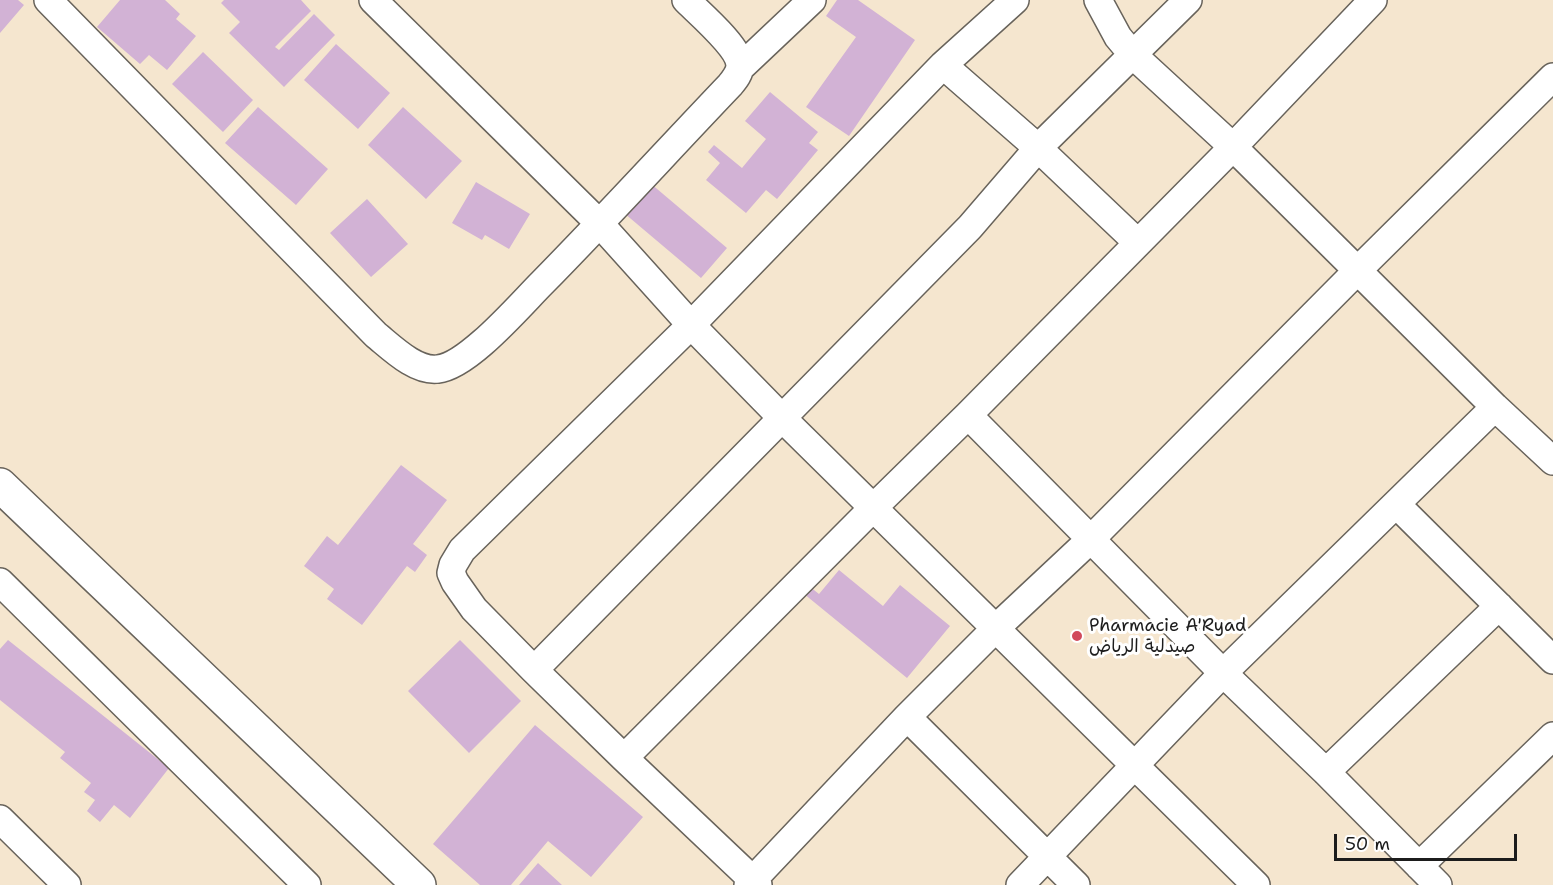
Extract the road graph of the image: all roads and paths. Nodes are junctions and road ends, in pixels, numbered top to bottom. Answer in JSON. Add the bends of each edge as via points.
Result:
{"nodes":[{"id":1,"x":48,"y":0,"type":"edge"},
{"id":2,"x":373,"y":0,"type":"edge"},
{"id":3,"x":686,"y":0,"type":"edge"},
{"id":4,"x":812,"y":0,"type":"edge"},
{"id":5,"x":1016,"y":0,"type":"edge"},
{"id":6,"x":1098,"y":0,"type":"edge"},
{"id":7,"x":1188,"y":0,"type":"edge"},
{"id":8,"x":1373,"y":0,"type":"edge"},
{"id":9,"x":1133,"y":55,"type":"junction"},
{"id":10,"x":943,"y":65,"type":"junction"},
{"id":11,"x":740,"y":68,"type":"junction"},
{"id":12,"x":1553,"y":77,"type":"edge"},
{"id":13,"x":1233,"y":147,"type":"junction"},
{"id":14,"x":1038,"y":148,"type":"junction"},
{"id":15,"x":600,"y":224,"type":"junction"},
{"id":16,"x":1138,"y":243,"type":"junction"},
{"id":17,"x":1357,"y":271,"type":"junction"},
{"id":18,"x":691,"y":325,"type":"junction"},
{"id":19,"x":1495,"y":407,"type":"junction"},
{"id":20,"x":968,"y":415,"type":"junction"},
{"id":21,"x":782,"y":418,"type":"junction"},
{"id":22,"x":1553,"y":461,"type":"edge"},
{"id":23,"x":0,"y":485,"type":"edge"},
{"id":24,"x":1396,"y":504,"type":"junction"},
{"id":25,"x":873,"y":508,"type":"junction"},
{"id":26,"x":1091,"y":539,"type":"junction"},
{"id":27,"x":0,"y":582,"type":"edge"},
{"id":28,"x":1499,"y":606,"type":"junction"},
{"id":29,"x":996,"y":628,"type":"junction"},
{"id":30,"x":1553,"y":660,"type":"edge"},
{"id":31,"x":534,"y":670,"type":"junction"},
{"id":32,"x":1223,"y":673,"type":"junction"},
{"id":33,"x":907,"y":717,"type":"junction"},
{"id":34,"x":1553,"y":736,"type":"edge"},
{"id":35,"x":624,"y":758,"type":"junction"},
{"id":36,"x":1134,"y":764,"type":"junction"},
{"id":37,"x":1326,"y":772,"type":"junction"},
{"id":38,"x":0,"y":819,"type":"edge"},
{"id":39,"x":1047,"y":857,"type":"junction"},
{"id":40,"x":1419,"y":866,"type":"junction"},
{"id":41,"x":753,"y":883,"type":"edge"},
{"id":42,"x":67,"y":885,"type":"edge"},
{"id":43,"x":308,"y":885,"type":"edge"},
{"id":44,"x":419,"y":885,"type":"edge"},
{"id":45,"x":1020,"y":885,"type":"edge"},
{"id":46,"x":1076,"y":885,"type":"edge"},
{"id":47,"x":1256,"y":885,"type":"edge"},
{"id":48,"x":1438,"y":885,"type":"edge"}],
"edges":[{"from":1,"to":15,"type":"street","via":[[376,335],[406,359],[425,368],[449,366],[468,354]]},
{"from":2,"to":15,"type":"street"},
{"from":3,"to":11,"type":"street","via":[[729,43],[738,56]]},
{"from":4,"to":11,"type":"street"},
{"from":5,"to":10,"type":"street"},
{"from":6,"to":9,"type":"street"},
{"from":7,"to":9,"type":"street"},
{"from":8,"to":13,"type":"street"},
{"from":9,"to":13,"type":"street"},
{"from":9,"to":14,"type":"street"},
{"from":10,"to":14,"type":"street"},
{"from":10,"to":18,"type":"street"},
{"from":11,"to":15,"type":"street","via":[[730,85]]},
{"from":12,"to":17,"type":"street"},
{"from":13,"to":16,"type":"street"},
{"from":13,"to":17,"type":"street"},
{"from":14,"to":16,"type":"street"},
{"from":14,"to":21,"type":"street","via":[[970,227]]},
{"from":15,"to":18,"type":"street"},
{"from":16,"to":20,"type":"street"},
{"from":17,"to":19,"type":"street"},
{"from":17,"to":26,"type":"street"},
{"from":18,"to":21,"type":"street"},
{"from":18,"to":31,"type":"street","via":[[462,550],[453,565],[455,582],[474,609]]},
{"from":19,"to":22,"type":"street"},
{"from":19,"to":24,"type":"street"},
{"from":20,"to":25,"type":"street"},
{"from":20,"to":26,"type":"street"},
{"from":21,"to":25,"type":"street"},
{"from":21,"to":31,"type":"street"},
{"from":23,"to":44,"type":"main road"},
{"from":24,"to":28,"type":"street"},
{"from":24,"to":32,"type":"street"},
{"from":25,"to":29,"type":"street"},
{"from":25,"to":35,"type":"street"},
{"from":26,"to":29,"type":"street"},
{"from":26,"to":32,"type":"street"},
{"from":27,"to":43,"type":"street"},
{"from":28,"to":30,"type":"street"},
{"from":28,"to":37,"type":"street"},
{"from":29,"to":33,"type":"street"},
{"from":29,"to":36,"type":"street"},
{"from":31,"to":35,"type":"street"},
{"from":32,"to":36,"type":"street"},
{"from":32,"to":37,"type":"street"},
{"from":33,"to":39,"type":"street"},
{"from":33,"to":41,"type":"street"},
{"from":34,"to":40,"type":"street"},
{"from":35,"to":41,"type":"street"},
{"from":36,"to":39,"type":"street"},
{"from":36,"to":47,"type":"street"},
{"from":37,"to":40,"type":"street"},
{"from":38,"to":42,"type":"street"},
{"from":39,"to":45,"type":"street"},
{"from":39,"to":46,"type":"street"},
{"from":40,"to":48,"type":"street"}]}
